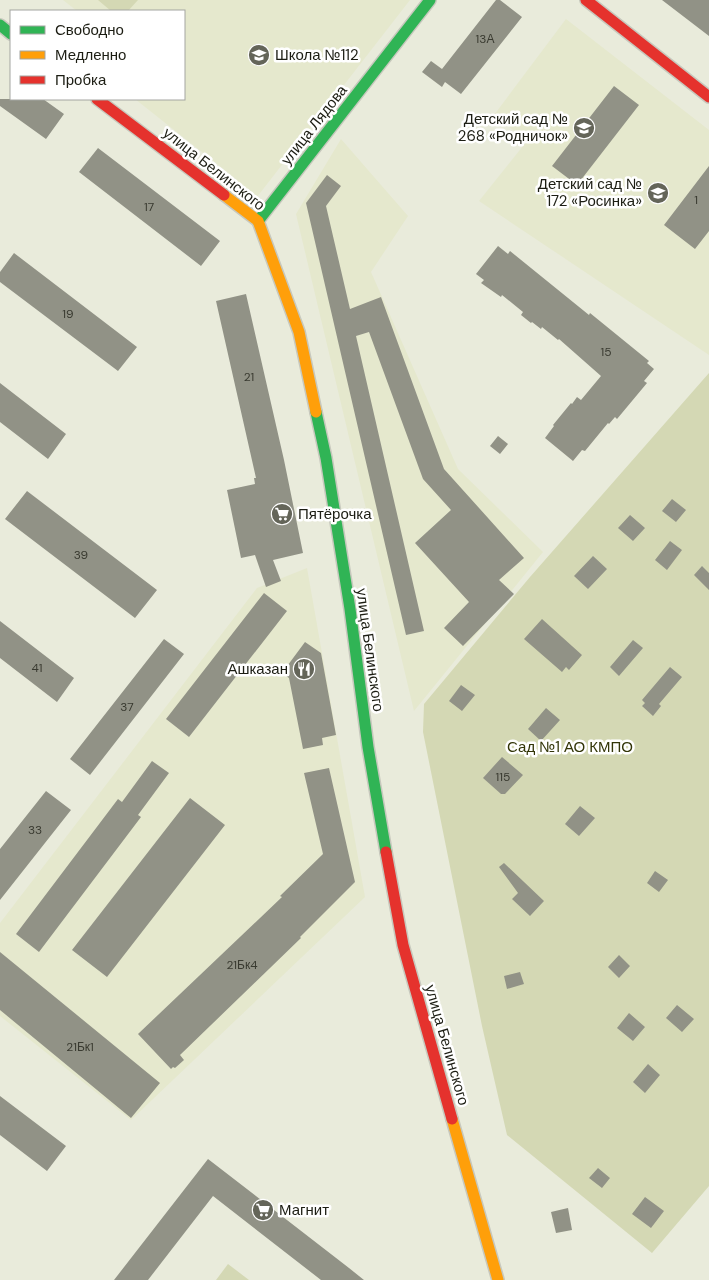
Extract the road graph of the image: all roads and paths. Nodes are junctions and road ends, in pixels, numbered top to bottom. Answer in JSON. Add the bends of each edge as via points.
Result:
{"nodes":[{"id":1,"x":430,"y":0,"type":"edge"},
{"id":2,"x":586,"y":0,"type":"edge"},
{"id":3,"x":0,"y":25,"type":"edge"},
{"id":4,"x":10,"y":33,"type":"edge"},
{"id":5,"x":709,"y":97,"type":"edge"},
{"id":6,"x":98,"y":100,"type":"edge"},
{"id":7,"x":258,"y":220,"type":"junction"},
{"id":8,"x":498,"y":1280,"type":"edge"}],
"edges":[{"from":1,"to":7,"type":"street","name":"улица Лядова"},
{"from":2,"to":5,"type":"street"},
{"from":3,"to":4,"type":"street"},
{"from":6,"to":7,"type":"street","name":"улица Белинского"},
{"from":7,"to":8,"type":"street","name":"улица Белинского","via":[[300,332],[326,458],[368,747],[403,945]]}]}
